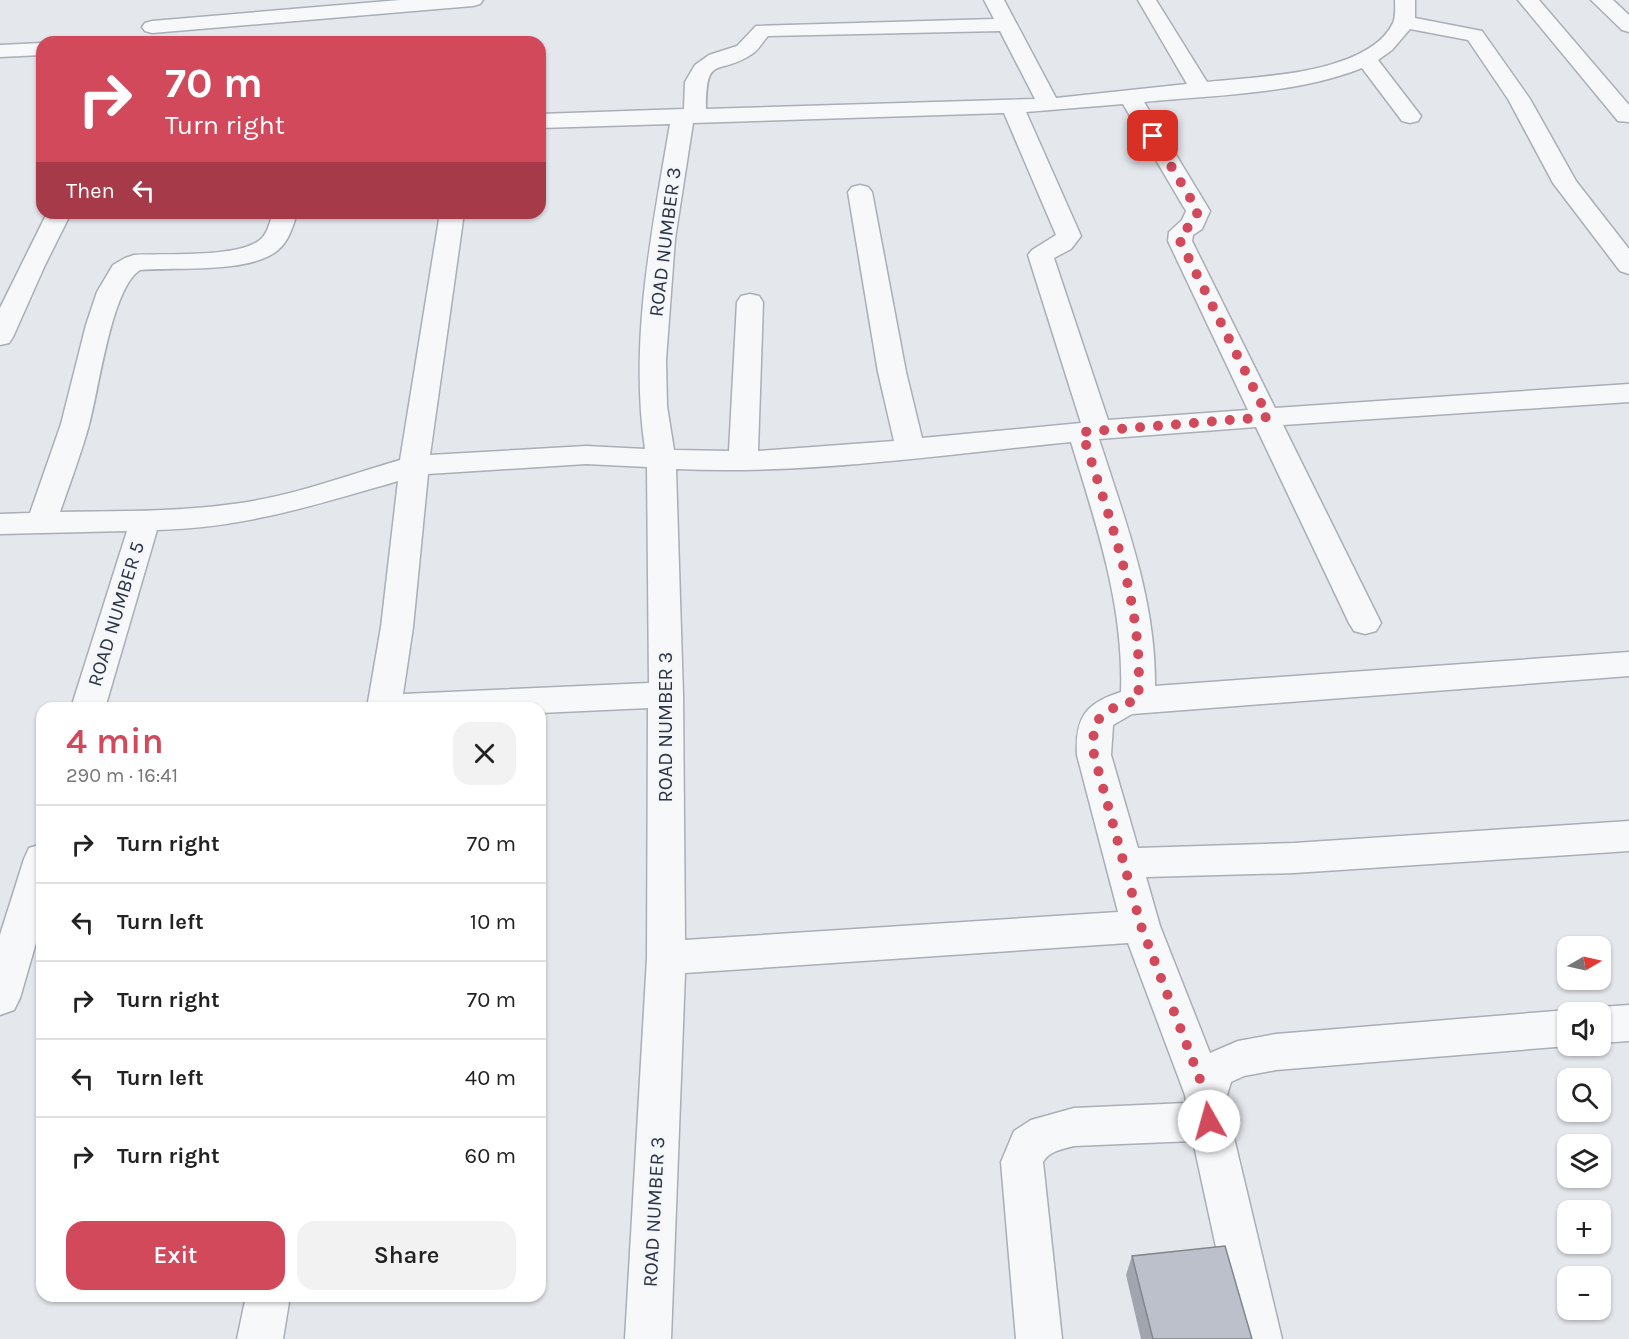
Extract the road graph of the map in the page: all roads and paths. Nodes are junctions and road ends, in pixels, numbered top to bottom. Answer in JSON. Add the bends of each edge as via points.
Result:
{"nodes":[{"id":1,"x":473,"y":0,"type":"edge"},
{"id":2,"x":994,"y":0,"type":"edge"},
{"id":3,"x":1528,"y":0,"type":"edge"},
{"id":4,"x":1601,"y":0,"type":"edge"},
{"id":5,"x":1147,"y":1,"type":"edge"},
{"id":6,"x":1405,"y":11,"type":"edge"},
{"id":7,"x":1007,"y":25,"type":"junction"},
{"id":8,"x":152,"y":26,"type":"edge"},
{"id":9,"x":1629,"y":26,"type":"edge"},
{"id":10,"x":36,"y":49,"type":"edge"},
{"id":11,"x":0,"y":51,"type":"edge"},
{"id":12,"x":1365,"y":57,"type":"junction"},
{"id":13,"x":1202,"y":90,"type":"junction"},
{"id":14,"x":1131,"y":98,"type":"junction"},
{"id":15,"x":1049,"y":105,"type":"junction"},
{"id":16,"x":1012,"y":106,"type":"junction"},
{"id":17,"x":689,"y":116,"type":"junction"},
{"id":18,"x":1410,"y":116,"type":"dead end"},
{"id":19,"x":1626,"y":116,"type":"dead end"},
{"id":20,"x":546,"y":121,"type":"edge"},
{"id":21,"x":860,"y":192,"type":"dead end"},
{"id":22,"x":56,"y":219,"type":"edge"},
{"id":23,"x":283,"y":219,"type":"edge"},
{"id":24,"x":451,"y":219,"type":"edge"},
{"id":25,"x":1629,"y":266,"type":"edge"},
{"id":26,"x":750,"y":302,"type":"dead end"},
{"id":27,"x":0,"y":337,"type":"edge"},
{"id":28,"x":1629,"y":393,"type":"edge"},
{"id":29,"x":1268,"y":417,"type":"junction"},
{"id":30,"x":1089,"y":431,"type":"junction"},
{"id":31,"x":910,"y":449,"type":"junction"},
{"id":32,"x":661,"y":458,"type":"junction"},
{"id":33,"x":743,"y":461,"type":"junction"},
{"id":34,"x":414,"y":466,"type":"junction"},
{"id":35,"x":144,"y":520,"type":"junction"},
{"id":36,"x":40,"y":523,"type":"junction"},
{"id":37,"x":0,"y":524,"type":"edge"},
{"id":38,"x":1365,"y":623,"type":"dead end"},
{"id":39,"x":1629,"y":664,"type":"edge"},
{"id":40,"x":666,"y":695,"type":"junction"},
{"id":41,"x":1138,"y":700,"type":"junction"},
{"id":42,"x":90,"y":702,"type":"edge"},
{"id":43,"x":386,"y":702,"type":"edge"},
{"id":44,"x":502,"y":702,"type":"edge"},
{"id":45,"x":1629,"y":836,"type":"edge"},
{"id":46,"x":1123,"y":863,"type":"junction"},
{"id":47,"x":36,"y":879,"type":"edge"},
{"id":48,"x":1141,"y":926,"type":"junction"},
{"id":49,"x":666,"y":958,"type":"junction"},
{"id":50,"x":0,"y":998,"type":"edge"},
{"id":51,"x":1629,"y":1023,"type":"edge"},
{"id":52,"x":1611,"y":1025,"type":"edge"},
{"id":53,"x":1557,"y":1029,"type":"edge"},
{"id":54,"x":1208,"y":1108,"type":"junction"},
{"id":55,"x":267,"y":1302,"type":"edge"},
{"id":56,"x":260,"y":1339,"type":"edge"},
{"id":57,"x":648,"y":1339,"type":"edge"},
{"id":58,"x":1039,"y":1339,"type":"edge"},
{"id":59,"x":1259,"y":1339,"type":"edge"}],
"edges":[{"from":1,"to":8,"type":"street"},
{"from":2,"to":7,"type":"street"},
{"from":3,"to":19,"type":"street"},
{"from":4,"to":9,"type":"street"},
{"from":5,"to":13,"type":"street"},
{"from":6,"to":12,"type":"street","via":[[1394,39]]},
{"from":6,"to":25,"type":"street","via":[[1475,35],[1515,91],[1565,183]]},
{"from":7,"to":15,"type":"street"},
{"from":7,"to":17,"type":"street","name":"ROAD NUMBER 3","via":[[763,30],[744,50],[700,68]]},
{"from":10,"to":11,"type":"street"},
{"from":12,"to":13,"type":"street","via":[[1335,73]]},
{"from":12,"to":18,"type":"street"},
{"from":13,"to":14,"type":"street"},
{"from":14,"to":15,"type":"street"},
{"from":14,"to":29,"type":"street","via":[[1198,211],[1193,224],[1181,232],[1180,241]]},
{"from":15,"to":16,"type":"street"},
{"from":16,"to":17,"type":"street"},
{"from":16,"to":30,"type":"street","via":[[1069,236],[1041,255]]},
{"from":17,"to":20,"type":"street"},
{"from":17,"to":32,"type":"street","name":"ROAD NUMBER 3","via":[[663,239],[652,360],[653,406]]},
{"from":21,"to":31,"type":"street"},
{"from":22,"to":27,"type":"street"},
{"from":23,"to":36,"type":"street","via":[[277,236],[261,251],[230,257],[134,263],[118,276],[67,449]]},
{"from":24,"to":34,"type":"street"},
{"from":26,"to":33,"type":"street"},
{"from":28,"to":29,"type":"street"},
{"from":29,"to":30,"type":"street"},
{"from":29,"to":38,"type":"street"},
{"from":30,"to":31,"type":"street"},
{"from":30,"to":41,"type":"street","via":[[1137,621],[1141,668]]},
{"from":31,"to":33,"type":"street"},
{"from":32,"to":33,"type":"street"},
{"from":32,"to":34,"type":"street","via":[[586,454]]},
{"from":32,"to":40,"type":"street","name":"ROAD NUMBER 3"},
{"from":34,"to":35,"type":"street","via":[[247,512]]},
{"from":34,"to":43,"type":"street"},
{"from":35,"to":36,"type":"street"},
{"from":35,"to":42,"type":"street","name":"ROAD NUMBER 5"},
{"from":36,"to":37,"type":"street"},
{"from":39,"to":41,"type":"street"},
{"from":40,"to":44,"type":"street"},
{"from":40,"to":49,"type":"street","name":"ROAD NUMBER 3"},
{"from":41,"to":46,"type":"street","via":[[1118,705],[1099,717],[1092,734]]},
{"from":45,"to":46,"type":"street","via":[[1306,857]]},
{"from":46,"to":48,"type":"street"},
{"from":47,"to":50,"type":"street"},
{"from":48,"to":49,"type":"street"},
{"from":48,"to":54,"type":"street"},
{"from":49,"to":57,"type":"street","name":"ROAD NUMBER 3"},
{"from":51,"to":52,"type":"street"},
{"from":53,"to":54,"type":"street","via":[[1276,1052],[1238,1059],[1216,1070]]},
{"from":54,"to":58,"type":"street","via":[[1074,1127],[1046,1134],[1029,1145],[1022,1162]]},
{"from":54,"to":59,"type":"street"},
{"from":55,"to":56,"type":"street"}]}
